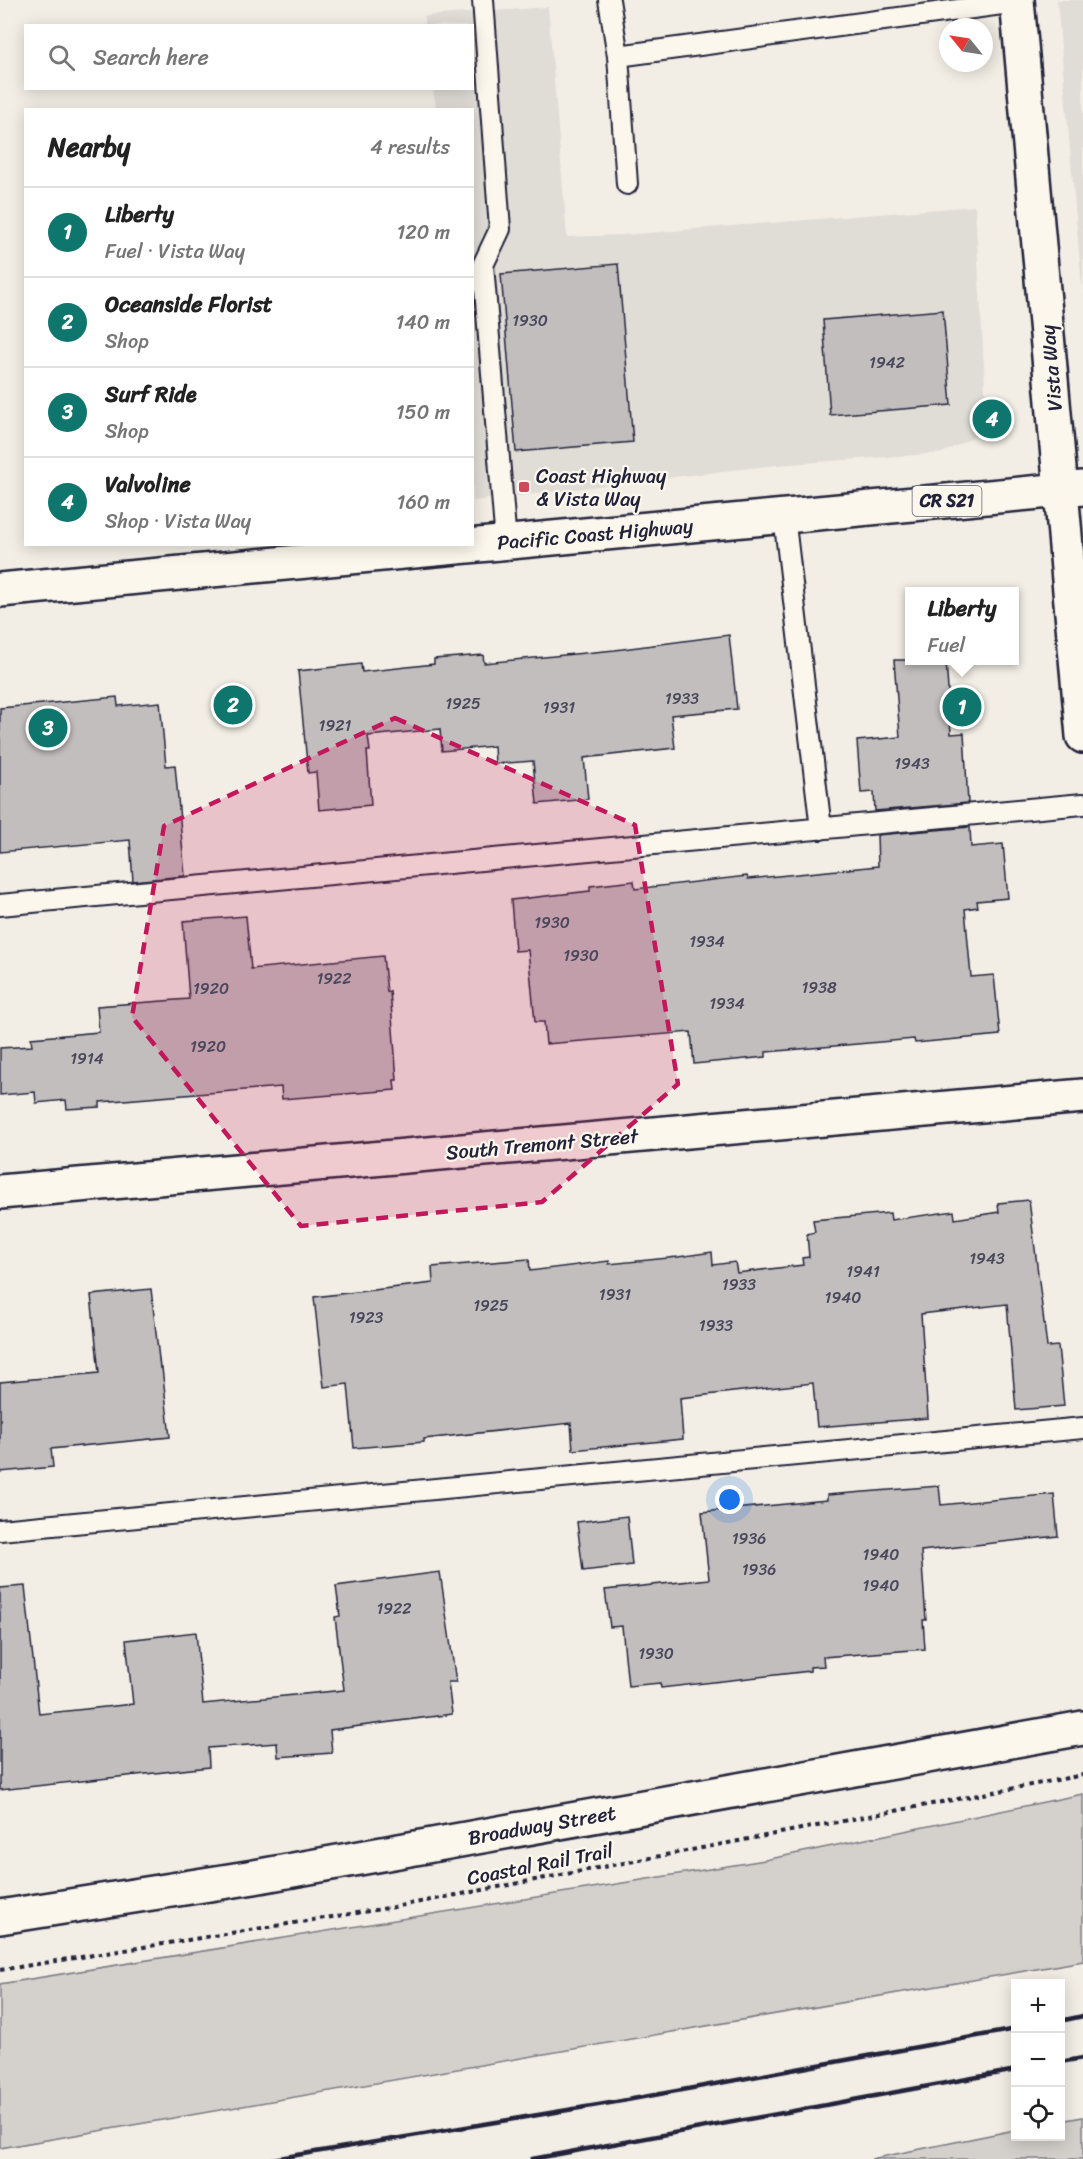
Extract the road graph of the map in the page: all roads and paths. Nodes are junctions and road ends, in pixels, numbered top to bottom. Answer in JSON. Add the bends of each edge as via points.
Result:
{"nodes":[{"id":1,"x":483,"y":0,"type":"edge"},
{"id":2,"x":609,"y":0,"type":"edge"},
{"id":3,"x":1017,"y":1,"type":"edge"},
{"id":4,"x":618,"y":56,"type":"junction"},
{"id":5,"x":627,"y":184,"type":"dead end"},
{"id":6,"x":1072,"y":489,"type":"edge"},
{"id":7,"x":784,"y":516,"type":"junction"},
{"id":8,"x":506,"y":543,"type":"junction"},
{"id":9,"x":474,"y":546,"type":"edge"},
{"id":10,"x":474,"y":546,"type":"edge"},
{"id":11,"x":0,"y":590,"type":"edge"},
{"id":12,"x":1083,"y":736,"type":"edge"},
{"id":13,"x":1083,"y":804,"type":"edge"},
{"id":14,"x":821,"y":829,"type":"junction"},
{"id":15,"x":0,"y":905,"type":"edge"},
{"id":16,"x":1083,"y":1096,"type":"edge"},
{"id":17,"x":0,"y":1192,"type":"edge"},
{"id":18,"x":1083,"y":1428,"type":"edge"},
{"id":19,"x":0,"y":1530,"type":"edge"},
{"id":20,"x":1083,"y":1728,"type":"edge"},
{"id":21,"x":1083,"y":1775,"type":"edge"},
{"id":22,"x":0,"y":1917,"type":"edge"},
{"id":23,"x":0,"y":1970,"type":"edge"}],
"edges":[{"from":1,"to":8,"type":"lane","via":[[500,229],[483,265]]},
{"from":2,"to":4,"type":"lane"},
{"from":3,"to":4,"type":"lane"},
{"from":3,"to":6,"type":"street","name":"Vista Way"},
{"from":4,"to":5,"type":"lane"},
{"from":6,"to":7,"type":"street","name":"Pacific Coast Highway","number":"CR S21"},
{"from":6,"to":12,"type":"street","name":"Vista Way"},
{"from":7,"to":8,"type":"street","name":"Pacific Coast Highway","number":"CR S21"},
{"from":7,"to":14,"type":"lane"},
{"from":8,"to":10,"type":"street","name":"Pacific Coast Highway","number":"CR S21"},
{"from":9,"to":11,"type":"street","name":"Pacific Coast Highway","number":"CR S21"},
{"from":13,"to":14,"type":"lane"},
{"from":14,"to":15,"type":"lane"},
{"from":16,"to":17,"type":"street","name":"South Tremont Street"},
{"from":18,"to":19,"type":"lane"},
{"from":20,"to":22,"type":"street","name":"Broadway Street","via":[[254,1877]]},
{"from":21,"to":23,"type":"path","name":"Coastal Rail Trail","via":[[394,1907]]}]}
